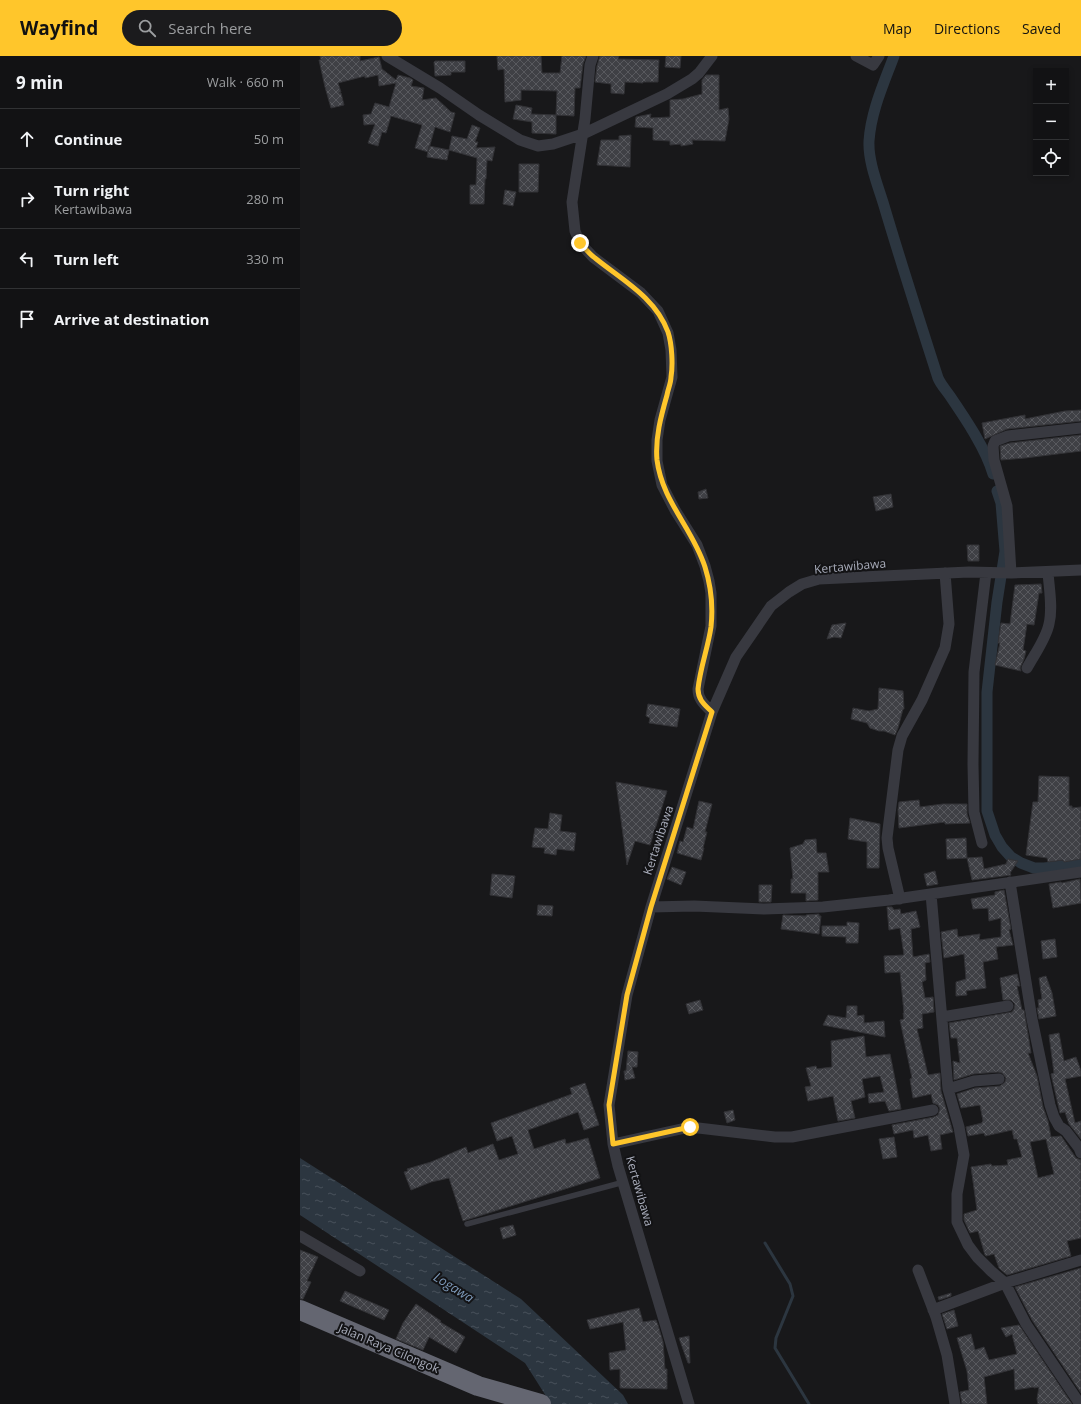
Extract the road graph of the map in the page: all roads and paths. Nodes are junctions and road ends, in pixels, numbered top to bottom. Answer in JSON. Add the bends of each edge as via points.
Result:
{"nodes":[{"id":1,"x":387,"y":56,"type":"edge"},
{"id":2,"x":593,"y":56,"type":"edge"},
{"id":3,"x":712,"y":56,"type":"edge"},
{"id":4,"x":879,"y":56,"type":"edge"},
{"id":5,"x":864,"y":60,"type":"edge"},
{"id":6,"x":584,"y":127,"type":"junction"},
{"id":7,"x":1081,"y":428,"type":"edge"},
{"id":8,"x":1081,"y":570,"type":"edge"},
{"id":9,"x":1048,"y":572,"type":"junction"},
{"id":10,"x":947,"y":573,"type":"junction"},
{"id":11,"x":989,"y":573,"type":"junction"},
{"id":12,"x":1009,"y":573,"type":"junction"},
{"id":13,"x":1027,"y":668,"type":"dead end"},
{"id":14,"x":712,"y":712,"type":"junction"},
{"id":15,"x":982,"y":843,"type":"dead end"},
{"id":16,"x":1081,"y":872,"type":"edge"},
{"id":17,"x":1010,"y":882,"type":"junction"},
{"id":18,"x":931,"y":894,"type":"junction"},
{"id":19,"x":900,"y":899,"type":"junction"},
{"id":20,"x":651,"y":907,"type":"junction"},
{"id":21,"x":1008,"y":1006,"type":"dead end"},
{"id":22,"x":942,"y":1017,"type":"junction"},
{"id":23,"x":999,"y":1079,"type":"dead end"},
{"id":24,"x":948,"y":1089,"type":"junction"},
{"id":25,"x":933,"y":1110,"type":"dead end"},
{"id":26,"x":613,"y":1144,"type":"junction"},
{"id":27,"x":1081,"y":1153,"type":"edge"},
{"id":28,"x":624,"y":1182,"type":"junction"},
{"id":29,"x":467,"y":1224,"type":"dead end"},
{"id":30,"x":300,"y":1236,"type":"edge"},
{"id":31,"x":1081,"y":1260,"type":"edge"},
{"id":32,"x":918,"y":1270,"type":"dead end"},
{"id":33,"x":360,"y":1271,"type":"dead end"},
{"id":34,"x":1005,"y":1283,"type":"junction"},
{"id":35,"x":300,"y":1310,"type":"edge"},
{"id":36,"x":933,"y":1310,"type":"junction"},
{"id":37,"x":541,"y":1404,"type":"edge"},
{"id":38,"x":689,"y":1404,"type":"edge"},
{"id":39,"x":955,"y":1404,"type":"edge"},
{"id":40,"x":1080,"y":1404,"type":"edge"}],
"edges":[{"from":1,"to":6,"type":"street","via":[[520,140],[544,146],[553,144]]},
{"from":2,"to":6,"type":"street"},
{"from":3,"to":6,"type":"street","via":[[700,73],[668,94]]},
{"from":4,"to":5,"type":"street","via":[[874,65]]},
{"from":6,"to":14,"type":"street","via":[[572,202],[575,231],[580,243],[593,257],[641,292],[658,311],[668,333],[672,377],[656,440],[657,461],[662,485],[697,546],[709,581],[711,626],[698,696]]},
{"from":7,"to":12,"type":"street","via":[[1008,436],[995,441],[994,460],[1007,506]]},
{"from":8,"to":9,"type":"street","name":"Kertawibawa"},
{"from":9,"to":12,"type":"street","name":"Kertawibawa"},
{"from":9,"to":13,"type":"street","via":[[1050,624]]},
{"from":10,"to":11,"type":"street","name":"Kertawibawa"},
{"from":10,"to":14,"type":"street","name":"Kertawibawa","via":[[819,579],[798,587],[771,606],[758,624],[736,658]]},
{"from":10,"to":19,"type":"street","via":[[949,624],[945,648],[922,700],[902,736],[897,758],[887,838]]},
{"from":11,"to":12,"type":"street","name":"Kertawibawa"},
{"from":11,"to":15,"type":"street","via":[[974,672],[974,812]]},
{"from":14,"to":20,"type":"street","name":"Kertawibawa"},
{"from":16,"to":17,"type":"street"},
{"from":17,"to":18,"type":"street"},
{"from":17,"to":27,"type":"street","via":[[1030,1011],[1050,1105],[1059,1126],[1066,1131]]},
{"from":18,"to":19,"type":"street"},
{"from":18,"to":22,"type":"street"},
{"from":19,"to":20,"type":"street","via":[[804,908]]},
{"from":20,"to":26,"type":"street","name":"Kertawibawa","via":[[627,995],[612,1080],[609,1105]]},
{"from":21,"to":22,"type":"street"},
{"from":22,"to":24,"type":"street"},
{"from":23,"to":24,"type":"street","via":[[974,1081]]},
{"from":24,"to":34,"type":"street","via":[[964,1155],[957,1194],[957,1222],[977,1257]]},
{"from":25,"to":26,"type":"street","via":[[792,1137],[690,1127]]},
{"from":26,"to":28,"type":"street","name":"Kertawibawa"},
{"from":28,"to":29,"type":"lane"},
{"from":28,"to":38,"type":"street","name":"Kertawibawa"},
{"from":30,"to":33,"type":"street"},
{"from":31,"to":34,"type":"street"},
{"from":32,"to":36,"type":"street"},
{"from":34,"to":36,"type":"street"},
{"from":34,"to":40,"type":"street","via":[[1026,1324]]},
{"from":35,"to":37,"type":"highway","name":"Jalan Raya Cilongok","via":[[478,1386]]},
{"from":36,"to":39,"type":"street","via":[[947,1355]]}]}
